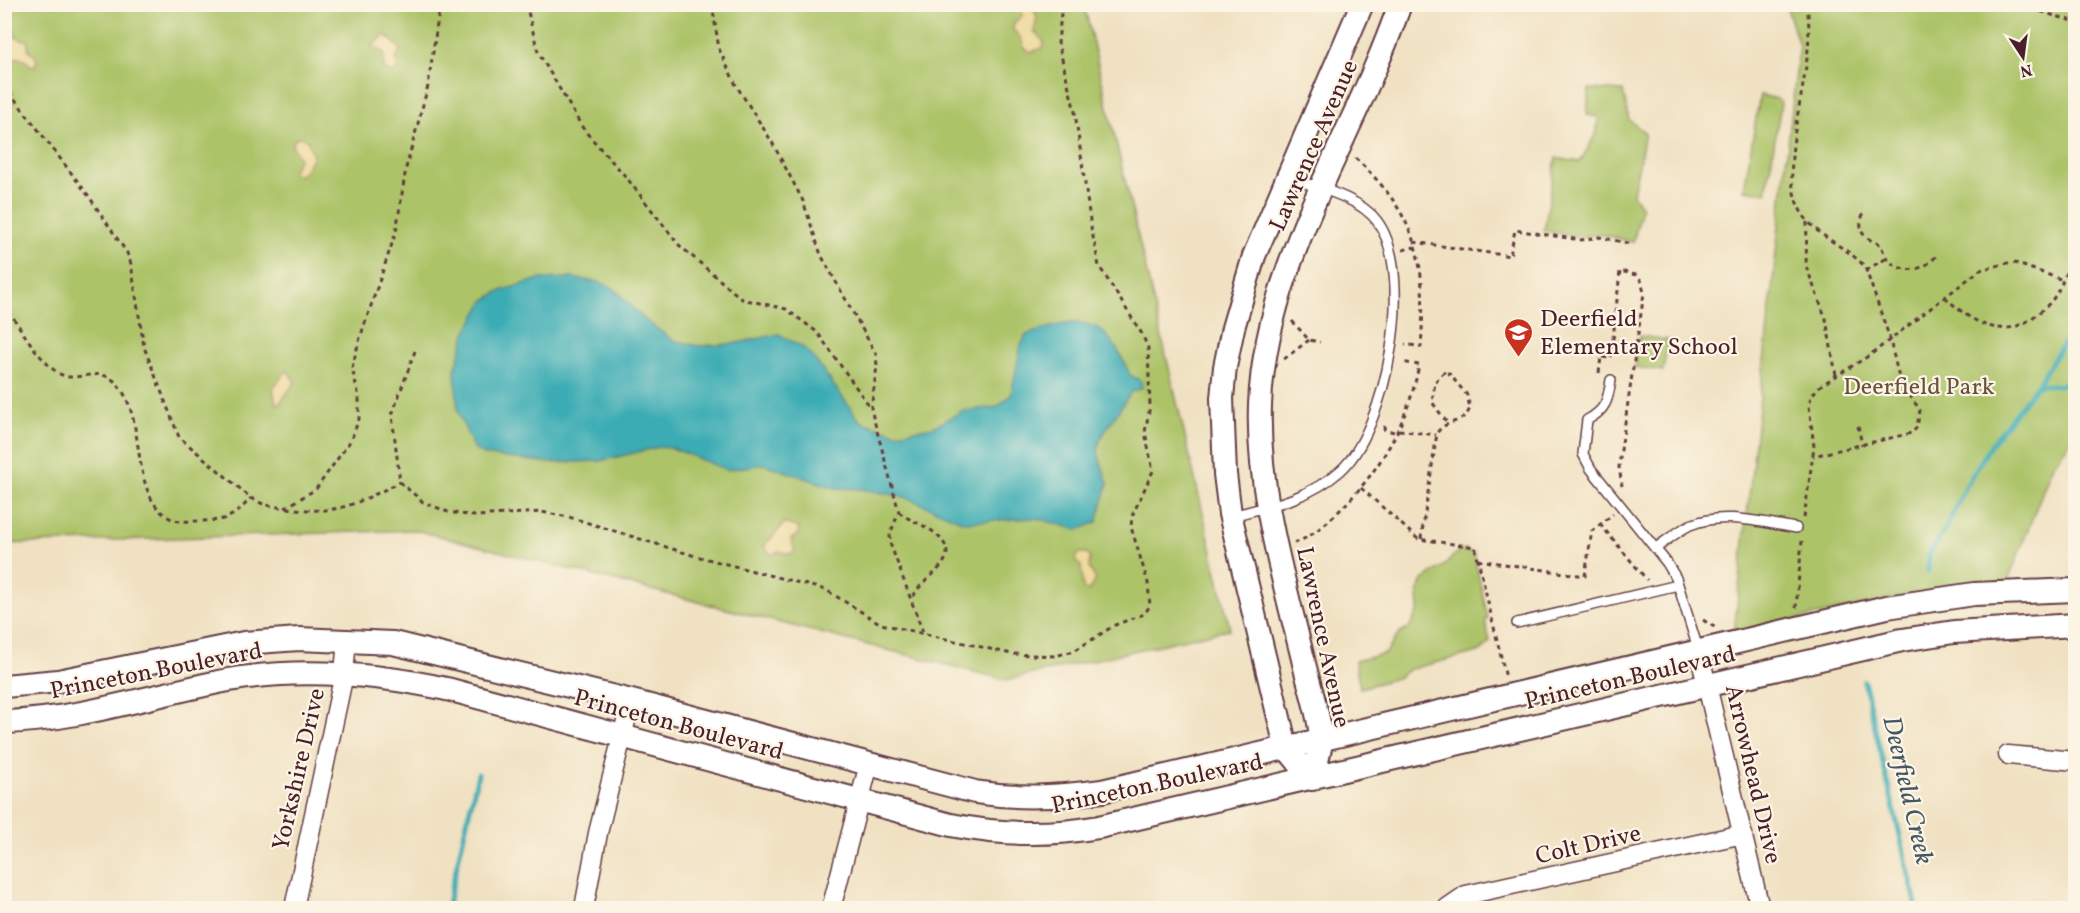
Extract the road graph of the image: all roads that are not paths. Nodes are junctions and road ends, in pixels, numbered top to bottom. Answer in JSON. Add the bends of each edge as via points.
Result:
{"nodes":[{"id":1,"x":1362,"y":4,"type":"edge"},
{"id":2,"x":1400,"y":4,"type":"edge"},
{"id":3,"x":1288,"y":177,"type":"junction"},
{"id":4,"x":1322,"y":190,"type":"junction"},
{"id":5,"x":1611,"y":380,"type":"dead end"},
{"id":6,"x":1269,"y":507,"type":"junction"},
{"id":7,"x":1231,"y":516,"type":"junction"},
{"id":8,"x":1801,"y":529,"type":"road end"},
{"id":9,"x":1656,"y":548,"type":"junction"},
{"id":10,"x":1678,"y":585,"type":"junction"},
{"id":11,"x":2076,"y":590,"type":"edge"},
{"id":12,"x":1517,"y":623,"type":"dead end"},
{"id":13,"x":2076,"y":625,"type":"edge"},
{"id":14,"x":347,"y":639,"type":"junction"},
{"id":15,"x":1699,"y":651,"type":"junction"},
{"id":16,"x":344,"y":674,"type":"junction"},
{"id":17,"x":4,"y":686,"type":"edge"},
{"id":18,"x":1709,"y":686,"type":"junction"},
{"id":19,"x":631,"y":701,"type":"junction"},
{"id":20,"x":4,"y":722,"type":"edge"},
{"id":21,"x":622,"y":737,"type":"junction"},
{"id":22,"x":1321,"y":739,"type":"junction"},
{"id":23,"x":1286,"y":747,"type":"junction"},
{"id":24,"x":2008,"y":755,"type":"dead end"},
{"id":25,"x":2076,"y":761,"type":"edge"},
{"id":26,"x":869,"y":764,"type":"junction"},
{"id":27,"x":1312,"y":778,"type":"junction"},
{"id":28,"x":860,"y":800,"type":"junction"},
{"id":29,"x":1743,"y":834,"type":"junction"},
{"id":30,"x":832,"y":905,"type":"dead end"},
{"id":31,"x":1447,"y":908,"type":"edge"},
{"id":32,"x":294,"y":909,"type":"edge"},
{"id":33,"x":584,"y":909,"type":"edge"},
{"id":34,"x":1760,"y":909,"type":"edge"}],
"edges":[{"from":1,"to":3,"type":"street","name":"Lawrence Avenue"},
{"from":2,"to":4,"type":"street","name":"Lawrence Avenue","via":[[1379,63]]},
{"from":3,"to":4,"type":"lane"},
{"from":3,"to":7,"type":"street","name":"Lawrence Avenue","via":[[1247,277],[1225,367],[1223,436]]},
{"from":4,"to":6,"type":"street","name":"Lawrence Avenue","via":[[1294,253],[1269,330],[1260,404],[1260,444]]},
{"from":4,"to":6,"type":"lane","via":[[1365,208],[1385,238],[1394,284],[1394,311],[1384,388],[1371,428],[1357,453],[1340,471],[1301,497]]},
{"from":5,"to":9,"type":"lane","via":[[1607,404],[1587,420],[1583,454],[1591,470]]},
{"from":6,"to":7,"type":"lane"},
{"from":6,"to":22,"type":"street","name":"Lawrence Avenue"},
{"from":7,"to":23,"type":"street","name":"Lawrence Avenue"},
{"from":8,"to":9,"type":"lane","via":[[1727,518],[1705,520],[1690,525]]},
{"from":9,"to":10,"type":"lane"},
{"from":10,"to":12,"type":"lane"},
{"from":10,"to":15,"type":"lane"},
{"from":11,"to":15,"type":"street","name":"Princeton Boulevard","via":[[1974,594],[1887,607]]},
{"from":13,"to":18,"type":"street","name":"Princeton Boulevard","via":[[1962,631],[1902,640]]},
{"from":14,"to":16,"type":"street","name":"Yorkshire Drive"},
{"from":14,"to":17,"type":"street","name":"Princeton Boulevard","via":[[244,643],[58,681]]},
{"from":14,"to":19,"type":"street","name":"Princeton Boulevard","via":[[439,652]]},
{"from":15,"to":18,"type":"street","name":"Arrowhead Drive"},
{"from":15,"to":22,"type":"street","name":"Princeton Boulevard"},
{"from":16,"to":20,"type":"street","name":"Princeton Boulevard","via":[[271,674],[88,712]]},
{"from":16,"to":21,"type":"street","name":"Princeton Boulevard","via":[[451,690]]},
{"from":16,"to":32,"type":"street","name":"Yorkshire Drive"},
{"from":18,"to":27,"type":"street","name":"Princeton Boulevard"},
{"from":18,"to":29,"type":"street","name":"Arrowhead Drive"},
{"from":19,"to":21,"type":"street"},
{"from":19,"to":26,"type":"street","name":"Princeton Boulevard"},
{"from":21,"to":28,"type":"street","name":"Princeton Boulevard"},
{"from":21,"to":33,"type":"street"},
{"from":22,"to":23,"type":"street","name":"Princeton Boulevard"},
{"from":22,"to":27,"type":"street","name":"Lawrence Avenue"},
{"from":23,"to":26,"type":"street","name":"Princeton Boulevard","via":[[1058,797],[975,792]]},
{"from":23,"to":27,"type":"street","name":"Lawrence Avenue"},
{"from":24,"to":25,"type":"street"},
{"from":26,"to":28,"type":"street"},
{"from":27,"to":28,"type":"street","name":"Princeton Boulevard","via":[[1099,827],[1041,834],[977,830]]},
{"from":28,"to":30,"type":"street"},
{"from":29,"to":31,"type":"street","name":"Colt Drive","via":[[1466,896]]},
{"from":29,"to":34,"type":"street","name":"Arrowhead Drive"}]}
